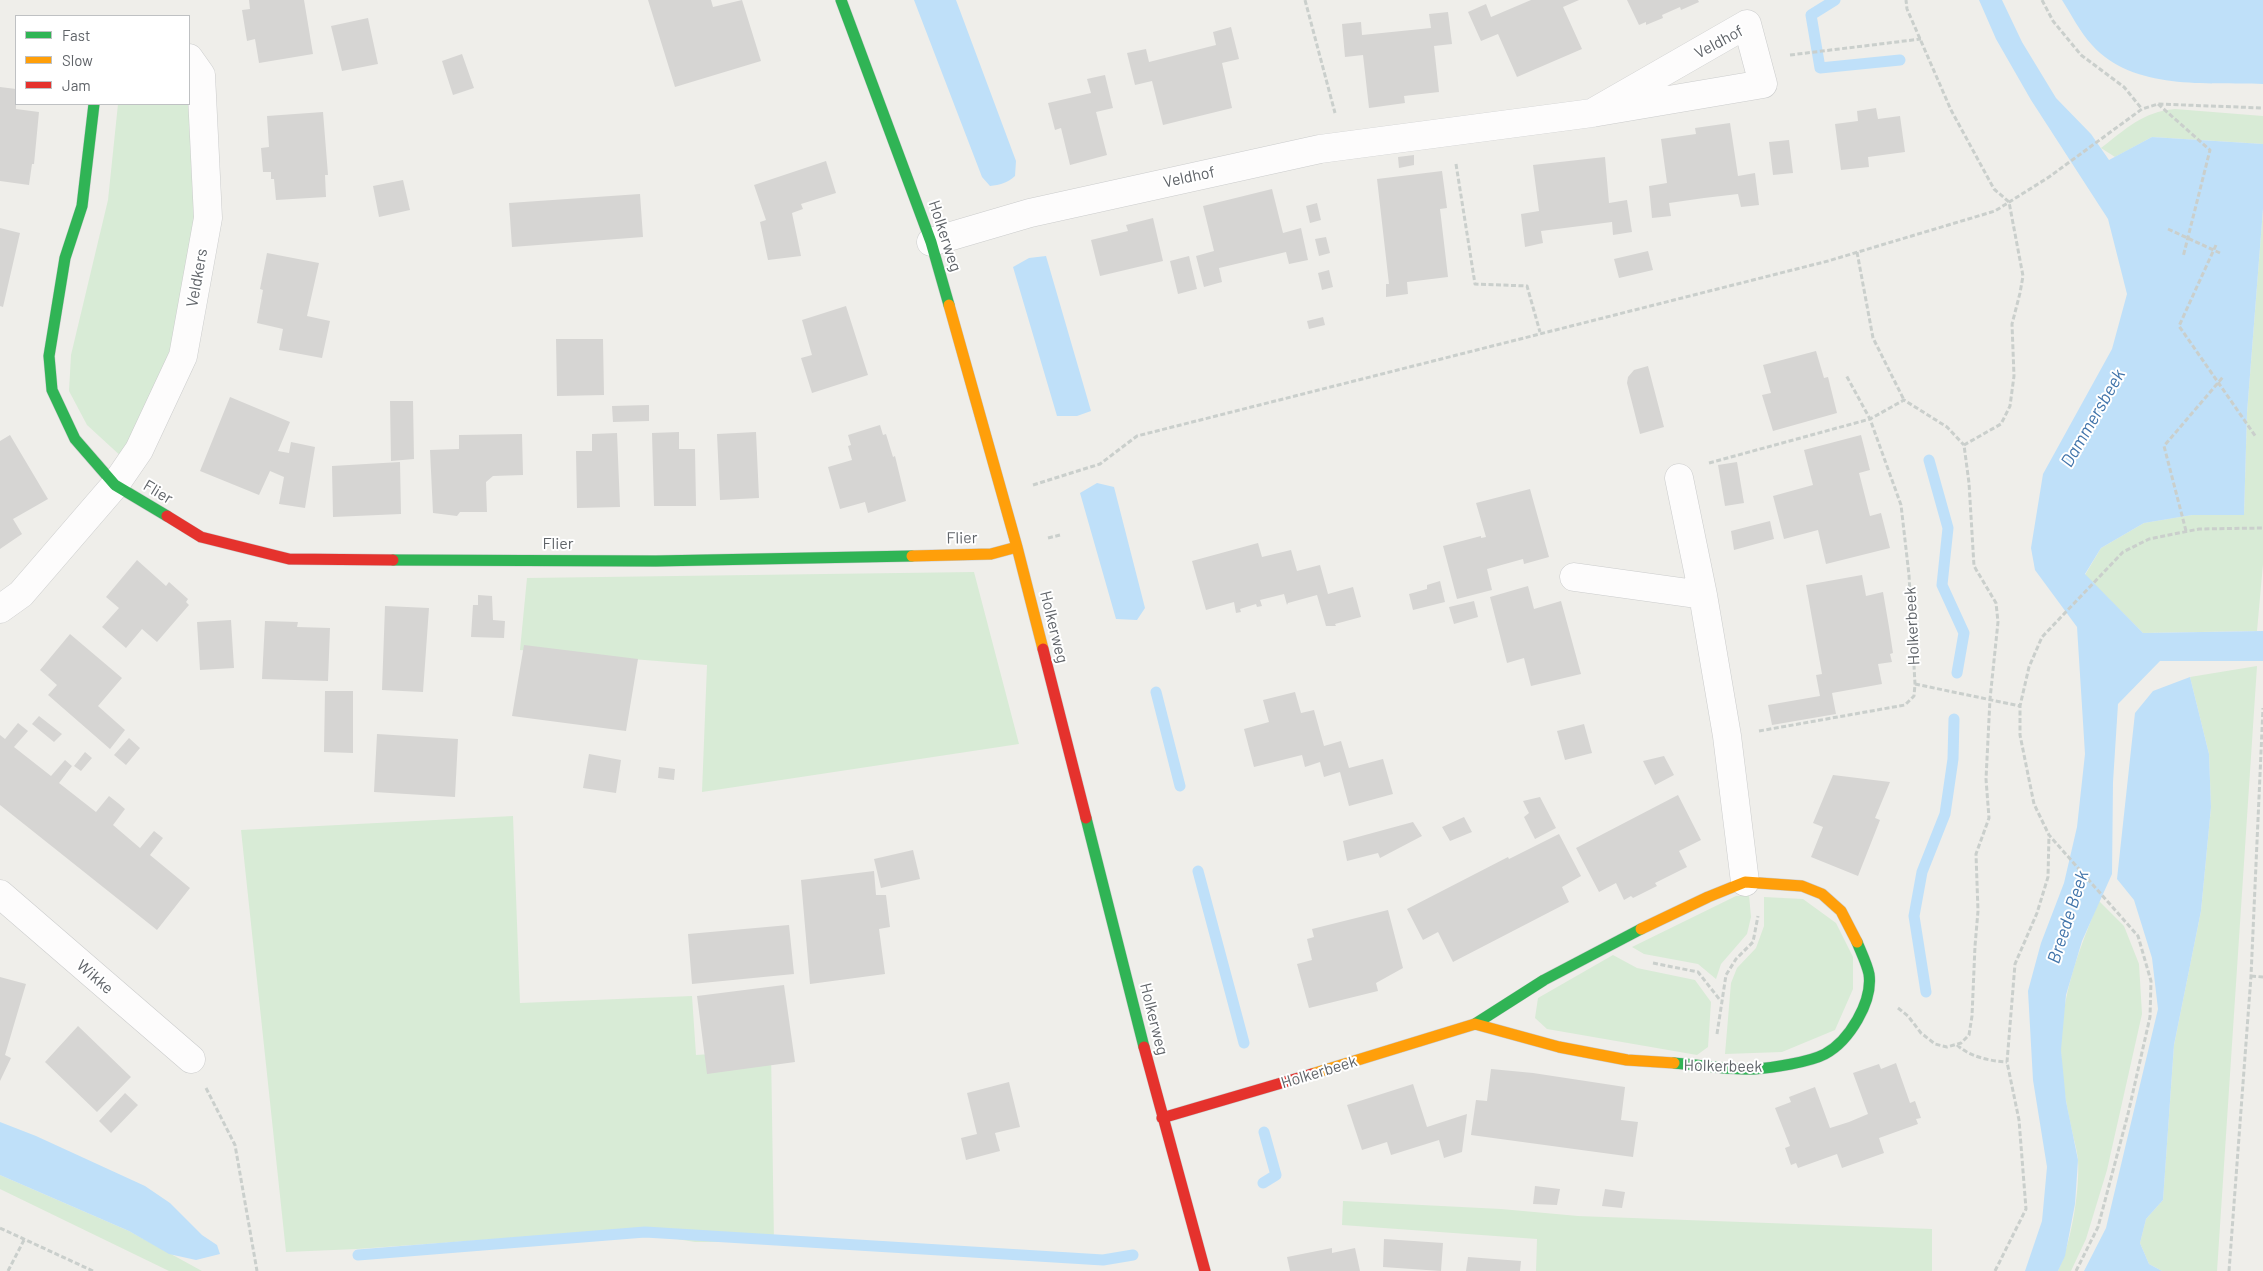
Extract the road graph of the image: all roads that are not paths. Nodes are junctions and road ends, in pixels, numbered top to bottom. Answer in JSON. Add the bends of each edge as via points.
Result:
{"nodes":[{"id":1,"x":841,"y":0,"type":"edge"},
{"id":2,"x":190,"y":59,"type":"edge"},
{"id":3,"x":94,"y":105,"type":"edge"},
{"id":4,"x":1592,"y":114,"type":"junction"},
{"id":5,"x":931,"y":242,"type":"junction"},
{"id":6,"x":1679,"y":478,"type":"road end"},
{"id":7,"x":115,"y":485,"type":"junction"},
{"id":8,"x":1017,"y":546,"type":"junction"},
{"id":9,"x":1574,"y":577,"type":"dead end"},
{"id":10,"x":1703,"y":595,"type":"junction"},
{"id":11,"x":0,"y":609,"type":"edge"},
{"id":12,"x":1752,"y":883,"type":"junction"},
{"id":13,"x":0,"y":894,"type":"edge"},
{"id":14,"x":1476,"y":1024,"type":"junction"},
{"id":15,"x":191,"y":1059,"type":"road end"},
{"id":16,"x":1162,"y":1118,"type":"junction"},
{"id":17,"x":1206,"y":1271,"type":"edge"}],
"edges":[{"from":1,"to":5,"type":"street","name":"Holkerweg"},
{"from":2,"to":7,"type":"street","name":"Veldkers","via":[[201,75],[208,218],[183,356],[139,450]]},
{"from":3,"to":7,"type":"street","via":[[82,206],[65,258],[49,356],[52,390],[76,439]]},
{"from":4,"to":4,"type":"street","name":"Veldhof","via":[[1763,84],[1747,24],[1618,98]]},
{"from":4,"to":5,"type":"street","name":"Veldhof","via":[[1320,148],[1030,213]]},
{"from":5,"to":8,"type":"street","name":"Holkerweg"},
{"from":6,"to":10,"type":"street"},
{"from":7,"to":8,"type":"street","name":"Flier","via":[[201,537],[289,559],[656,561],[991,554]]},
{"from":7,"to":11,"type":"street","name":"Veldkers","via":[[21,594]]},
{"from":8,"to":16,"type":"street","name":"Holkerweg"},
{"from":9,"to":10,"type":"street"},
{"from":10,"to":12,"type":"street"},
{"from":12,"to":14,"type":"street","name":"Holkerbeek","via":[[1708,897],[1618,941],[1544,980]]},
{"from":12,"to":14,"type":"street","name":"Holkerbeek","via":[[1802,886],[1822,894],[1841,911],[1863,953],[1869,975],[1862,1012],[1850,1032],[1825,1054],[1791,1064],[1754,1069],[1713,1068],[1627,1060],[1559,1047]]},
{"from":13,"to":15,"type":"street","name":"Wikke"},
{"from":14,"to":16,"type":"street","name":"Holkerbeek"},
{"from":16,"to":17,"type":"street","name":"Holkerweg"}]}
